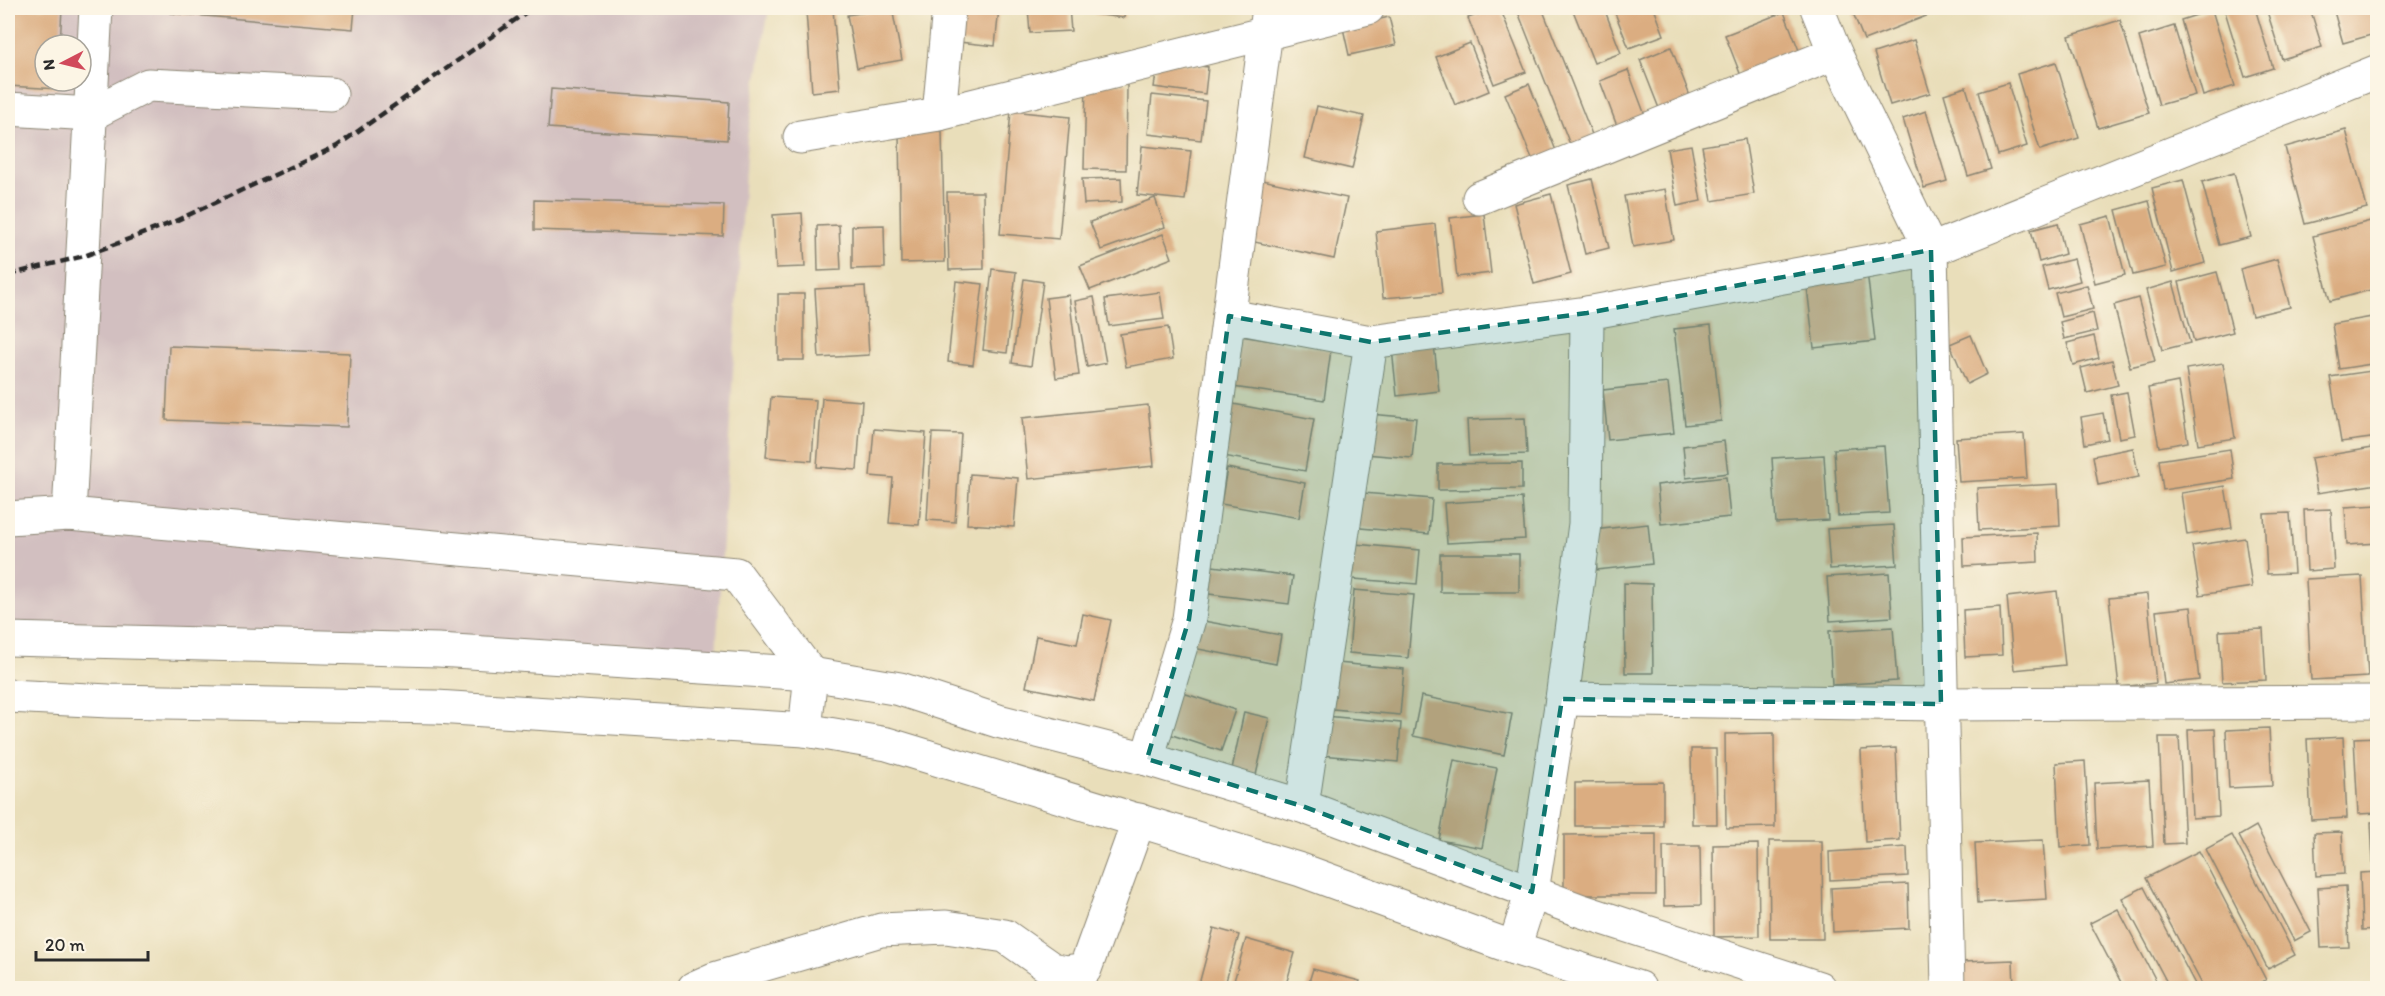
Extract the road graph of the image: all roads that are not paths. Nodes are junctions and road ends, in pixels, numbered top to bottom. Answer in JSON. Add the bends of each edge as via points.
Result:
{"nodes":[{"id":1,"x":96,"y":8,"type":"edge"},
{"id":2,"x":948,"y":8,"type":"edge"},
{"id":3,"x":1368,"y":8,"type":"edge"},
{"id":4,"x":1816,"y":8,"type":"edge"},
{"id":5,"x":1268,"y":19,"type":"edge"},
{"id":6,"x":1835,"y":52,"type":"junction"},
{"id":7,"x":2378,"y":71,"type":"edge"},
{"id":8,"x":331,"y":94,"type":"dead end"},
{"id":9,"x":8,"y":109,"type":"edge"},
{"id":10,"x":91,"y":114,"type":"junction"},
{"id":11,"x":939,"y":114,"type":"junction"},
{"id":12,"x":800,"y":137,"type":"dead end"},
{"id":13,"x":1479,"y":198,"type":"dead end"},
{"id":14,"x":1931,"y":250,"type":"junction"},
{"id":15,"x":1587,"y":313,"type":"junction"},
{"id":16,"x":1229,"y":316,"type":"junction"},
{"id":17,"x":1371,"y":342,"type":"junction"},
{"id":18,"x":69,"y":514,"type":"junction"},
{"id":19,"x":8,"y":518,"type":"edge"},
{"id":20,"x":8,"y":639,"type":"edge"},
{"id":21,"x":811,"y":674,"type":"junction"},
{"id":22,"x":8,"y":696,"type":"edge"},
{"id":23,"x":1562,"y":699,"type":"junction"},
{"id":24,"x":2378,"y":702,"type":"edge"},
{"id":25,"x":1941,"y":704,"type":"junction"},
{"id":26,"x":805,"y":730,"type":"junction"},
{"id":27,"x":1147,"y":759,"type":"junction"},
{"id":28,"x":1302,"y":806,"type":"junction"},
{"id":29,"x":1139,"y":819,"type":"junction"},
{"id":30,"x":1532,"y":892,"type":"junction"},
{"id":31,"x":1514,"y":948,"type":"junction"},
{"id":32,"x":1559,"y":976,"type":"edge"},
{"id":33,"x":1083,"y":979,"type":"edge"},
{"id":34,"x":694,"y":988,"type":"edge"},
{"id":35,"x":1639,"y":988,"type":"edge"},
{"id":36,"x":1819,"y":988,"type":"edge"},
{"id":37,"x":1948,"y":988,"type":"edge"}],
"edges":[{"from":1,"to":10,"type":"street"},
{"from":2,"to":11,"type":"street"},
{"from":3,"to":5,"type":"street"},
{"from":4,"to":6,"type":"street"},
{"from":5,"to":11,"type":"street"},
{"from":5,"to":16,"type":"street"},
{"from":6,"to":13,"type":"street"},
{"from":6,"to":14,"type":"street"},
{"from":7,"to":14,"type":"street"},
{"from":8,"to":10,"type":"street","via":[[148,85]]},
{"from":9,"to":10,"type":"street"},
{"from":10,"to":18,"type":"street"},
{"from":11,"to":12,"type":"street"},
{"from":14,"to":15,"type":"street"},
{"from":14,"to":25,"type":"street"},
{"from":15,"to":17,"type":"street"},
{"from":15,"to":23,"type":"street","via":[[1585,524]]},
{"from":16,"to":17,"type":"street"},
{"from":16,"to":27,"type":"street","via":[[1189,619]]},
{"from":17,"to":28,"type":"street"},
{"from":18,"to":19,"type":"street"},
{"from":18,"to":21,"type":"street","via":[[736,574]]},
{"from":20,"to":21,"type":"street","via":[[438,650]]},
{"from":21,"to":26,"type":"street"},
{"from":21,"to":27,"type":"street","via":[[900,689],[998,721]]},
{"from":22,"to":26,"type":"street","via":[[436,707]]},
{"from":23,"to":25,"type":"street"},
{"from":23,"to":30,"type":"street"},
{"from":24,"to":25,"type":"street"},
{"from":25,"to":37,"type":"street"},
{"from":26,"to":29,"type":"street","via":[[887,744]]},
{"from":27,"to":28,"type":"street"},
{"from":28,"to":30,"type":"street"},
{"from":29,"to":31,"type":"street","via":[[1301,870]]},
{"from":29,"to":33,"type":"street"},
{"from":30,"to":31,"type":"street"},
{"from":30,"to":36,"type":"street"},
{"from":31,"to":32,"type":"street"},
{"from":32,"to":35,"type":"street"},
{"from":33,"to":34,"type":"street","via":[[1052,969],[1005,936],[946,927],[881,930]]}]}
